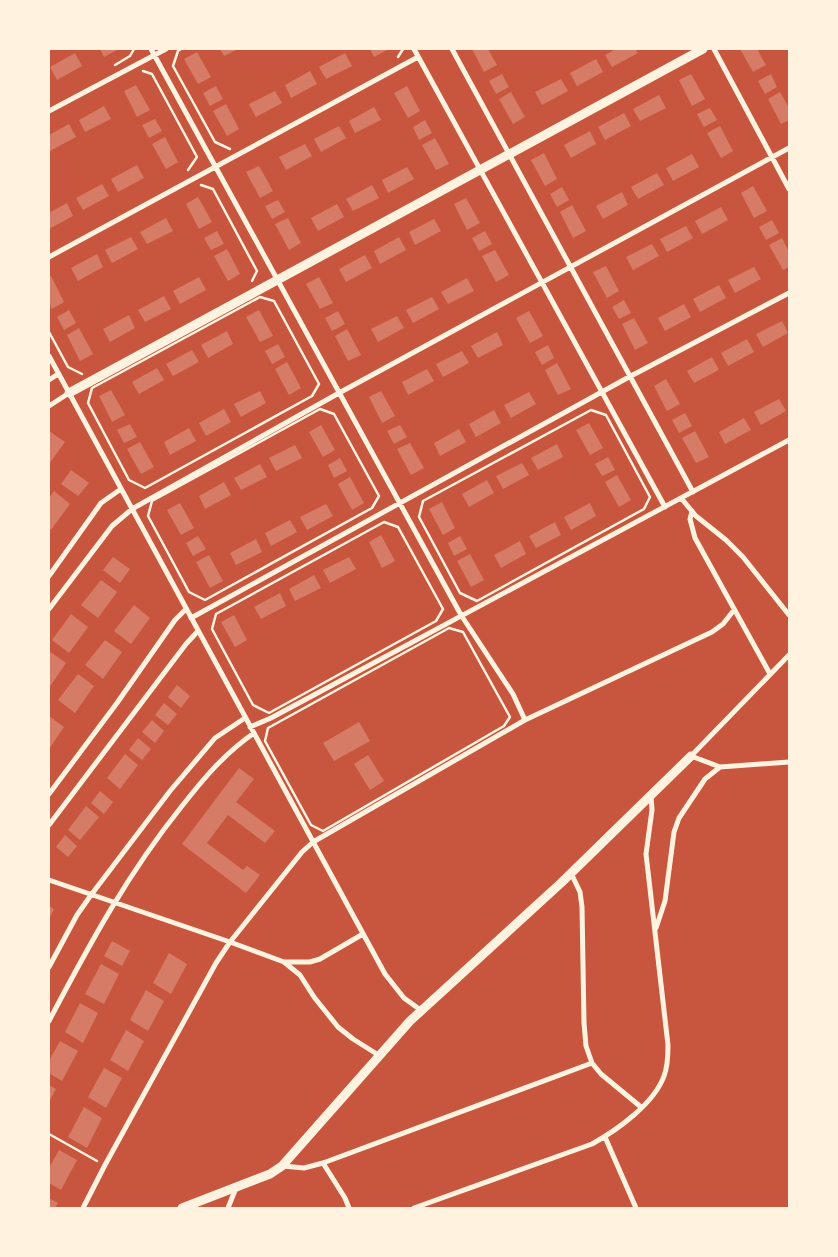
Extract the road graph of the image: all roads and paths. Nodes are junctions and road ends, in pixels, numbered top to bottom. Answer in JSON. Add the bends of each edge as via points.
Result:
{"nodes":[{"id":1,"x":151,"y":49,"type":"edge"},
{"id":2,"x":166,"y":49,"type":"edge"},
{"id":3,"x":181,"y":49,"type":"edge"},
{"id":4,"x":414,"y":49,"type":"edge"},
{"id":5,"x":452,"y":49,"type":"edge"},
{"id":6,"x":702,"y":49,"type":"edge"},
{"id":7,"x":714,"y":49,"type":"edge"},
{"id":8,"x":155,"y":55,"type":"junction"},
{"id":9,"x":418,"y":57,"type":"junction"},
{"id":10,"x":138,"y":70,"type":"dead end"},
{"id":11,"x":49,"y":111,"type":"edge"},
{"id":12,"x":215,"y":142,"type":"dead end"},
{"id":13,"x":789,"y":148,"type":"edge"},
{"id":14,"x":509,"y":154,"type":"junction"},
{"id":15,"x":772,"y":157,"type":"junction"},
{"id":16,"x":215,"y":166,"type":"junction"},
{"id":17,"x":480,"y":170,"type":"junction"},
{"id":18,"x":182,"y":173,"type":"dead end"},
{"id":19,"x":198,"y":184,"type":"dead end"},
{"id":20,"x":789,"y":189,"type":"edge"},
{"id":21,"x":49,"y":257,"type":"edge"},
{"id":22,"x":569,"y":267,"type":"junction"},
{"id":23,"x":278,"y":280,"type":"junction"},
{"id":24,"x":251,"y":283,"type":"dead end"},
{"id":25,"x":542,"y":283,"type":"junction"},
{"id":26,"x":789,"y":294,"type":"edge"},
{"id":27,"x":49,"y":332,"type":"edge"},
{"id":28,"x":49,"y":356,"type":"edge"},
{"id":29,"x":58,"y":374,"type":"junction"},
{"id":30,"x":84,"y":375,"type":"dead end"},
{"id":31,"x":630,"y":377,"type":"junction"},
{"id":32,"x":49,"y":380,"type":"edge"},
{"id":33,"x":69,"y":393,"type":"junction"},
{"id":34,"x":339,"y":393,"type":"junction"},
{"id":35,"x":602,"y":393,"type":"junction"},
{"id":36,"x":49,"y":406,"type":"edge"},
{"id":37,"x":789,"y":440,"type":"edge"},
{"id":38,"x":129,"y":480,"type":"joint"},
{"id":39,"x":121,"y":489,"type":"junction"},
{"id":40,"x":693,"y":492,"type":"junction"},
{"id":41,"x":681,"y":498,"type":"junction"},
{"id":42,"x":400,"y":503,"type":"junction"},
{"id":43,"x":665,"y":507,"type":"junction"},
{"id":44,"x":132,"y":510,"type":"junction"},
{"id":45,"x":692,"y":511,"type":"junction"},
{"id":46,"x":49,"y":576,"type":"edge"},
{"id":47,"x":189,"y":592,"type":"joint"},
{"id":48,"x":460,"y":593,"type":"joint"},
{"id":49,"x":186,"y":609,"type":"junction"},
{"id":50,"x":49,"y":610,"type":"edge"},
{"id":51,"x":734,"y":610,"type":"junction"},
{"id":52,"x":461,"y":615,"type":"junction"},
{"id":53,"x":789,"y":615,"type":"edge"},
{"id":54,"x":191,"y":618,"type":"junction"},
{"id":55,"x":198,"y":631,"type":"junction"},
{"id":56,"x":789,"y":655,"type":"edge"},
{"id":57,"x":770,"y":674,"type":"junction"},
{"id":58,"x":253,"y":705,"type":"joint"},
{"id":59,"x":245,"y":718,"type":"junction"},
{"id":60,"x":525,"y":720,"type":"junction"},
{"id":61,"x":250,"y":727,"type":"junction"},
{"id":62,"x":254,"y":734,"type":"junction"},
{"id":63,"x":691,"y":756,"type":"junction"},
{"id":64,"x":789,"y":762,"type":"edge"},
{"id":65,"x":720,"y":766,"type":"junction"},
{"id":66,"x":49,"y":794,"type":"edge"},
{"id":67,"x":651,"y":795,"type":"junction"},
{"id":68,"x":49,"y":825,"type":"edge"},
{"id":69,"x":310,"y":825,"type":"joint"},
{"id":70,"x":313,"y":842,"type":"junction"},
{"id":71,"x":571,"y":873,"type":"junction"},
{"id":72,"x":49,"y":880,"type":"edge"},
{"id":73,"x":91,"y":894,"type":"junction"},
{"id":74,"x":114,"y":902,"type":"junction"},
{"id":75,"x":655,"y":931,"type":"junction"},
{"id":76,"x":363,"y":934,"type":"junction"},
{"id":77,"x":230,"y":942,"type":"junction"},
{"id":78,"x":284,"y":962,"type":"junction"},
{"id":79,"x":49,"y":967,"type":"edge"},
{"id":80,"x":422,"y":1011,"type":"junction"},
{"id":81,"x":49,"y":1021,"type":"edge"},
{"id":82,"x":380,"y":1056,"type":"junction"},
{"id":83,"x":592,"y":1063,"type":"junction"},
{"id":84,"x":641,"y":1107,"type":"junction"},
{"id":85,"x":49,"y":1134,"type":"edge"},
{"id":86,"x":605,"y":1137,"type":"junction"},
{"id":87,"x":323,"y":1163,"type":"junction"},
{"id":88,"x":105,"y":1165,"type":"junction"},
{"id":89,"x":282,"y":1166,"type":"junction"},
{"id":90,"x":236,"y":1188,"type":"junction"},
{"id":91,"x":83,"y":1208,"type":"edge"},
{"id":92,"x":182,"y":1208,"type":"edge"},
{"id":93,"x":228,"y":1208,"type":"edge"},
{"id":94,"x":349,"y":1208,"type":"edge"},
{"id":95,"x":414,"y":1208,"type":"edge"},
{"id":96,"x":636,"y":1208,"type":"edge"}],
"edges":[{"from":1,"to":8,"type":"street"},
{"from":2,"to":8,"type":"street"},
{"from":3,"to":12,"type":"path","via":[[173,66]]},
{"from":4,"to":9,"type":"street"},
{"from":5,"to":14,"type":"street"},
{"from":6,"to":14,"type":"street"},
{"from":7,"to":15,"type":"street"},
{"from":8,"to":11,"type":"street"},
{"from":8,"to":16,"type":"street"},
{"from":9,"to":16,"type":"street"},
{"from":9,"to":17,"type":"street"},
{"from":10,"to":18,"type":"path","via":[[152,74],[197,157],[190,169]]},
{"from":13,"to":15,"type":"street"},
{"from":14,"to":17,"type":"street"},
{"from":14,"to":22,"type":"street"},
{"from":15,"to":20,"type":"street"},
{"from":15,"to":22,"type":"street"},
{"from":16,"to":21,"type":"street"},
{"from":16,"to":23,"type":"street"},
{"from":17,"to":23,"type":"street"},
{"from":17,"to":25,"type":"street"},
{"from":19,"to":24,"type":"path","via":[[213,189],[253,263],[257,271]]},
{"from":22,"to":25,"type":"street"},
{"from":22,"to":31,"type":"street"},
{"from":23,"to":33,"type":"street"},
{"from":23,"to":34,"type":"street"},
{"from":25,"to":34,"type":"street"},
{"from":25,"to":35,"type":"street"},
{"from":26,"to":31,"type":"street"},
{"from":27,"to":30,"type":"path","via":[[68,367]]},
{"from":28,"to":29,"type":"street"},
{"from":29,"to":32,"type":"street"},
{"from":29,"to":33,"type":"street"},
{"from":31,"to":35,"type":"street"},
{"from":31,"to":40,"type":"street"},
{"from":33,"to":36,"type":"street"},
{"from":33,"to":39,"type":"street"},
{"from":34,"to":42,"type":"street"},
{"from":34,"to":44,"type":"street"},
{"from":35,"to":42,"type":"street"},
{"from":35,"to":43,"type":"street"},
{"from":37,"to":40,"type":"street"},
{"from":38,"to":38,"type":"path","via":[[88,403],[92,388],[260,296],[274,301],[319,384],[312,396],[145,488]]},
{"from":39,"to":44,"type":"street"},
{"from":39,"to":46,"type":"street","via":[[102,503]]},
{"from":40,"to":41,"type":"street"},
{"from":41,"to":43,"type":"street"},
{"from":41,"to":45,"type":"street"},
{"from":42,"to":52,"type":"street"},
{"from":42,"to":54,"type":"street"},
{"from":43,"to":52,"type":"street"},
{"from":44,"to":49,"type":"street"},
{"from":44,"to":50,"type":"street","via":[[112,526]]},
{"from":45,"to":51,"type":"street","via":[[690,519],[695,538]]},
{"from":45,"to":53,"type":"street","via":[[743,557]]},
{"from":47,"to":47,"type":"path","via":[[148,516],[152,501],[320,409],[334,414],[379,496],[372,508],[205,600]]},
{"from":48,"to":48,"type":"path","via":[[419,516],[423,502],[591,410],[606,414],[650,497],[644,509],[477,601]]},
{"from":49,"to":54,"type":"street"},
{"from":49,"to":66,"type":"street"},
{"from":51,"to":57,"type":"street"},
{"from":51,"to":60,"type":"street","via":[[712,632]]},
{"from":52,"to":60,"type":"street","via":[[513,694]]},
{"from":52,"to":61,"type":"street"},
{"from":54,"to":55,"type":"street"},
{"from":55,"to":59,"type":"street"},
{"from":55,"to":68,"type":"street"},
{"from":56,"to":57,"type":"street"},
{"from":57,"to":63,"type":"street"},
{"from":58,"to":58,"type":"path","via":[[212,629],[216,614],[384,522],[398,527],[443,609],[436,621],[269,713]]},
{"from":59,"to":61,"type":"street"},
{"from":59,"to":73,"type":"street","via":[[202,751]]},
{"from":60,"to":70,"type":"street"},
{"from":61,"to":62,"type":"street"},
{"from":62,"to":70,"type":"street"},
{"from":62,"to":74,"type":"street","via":[[229,752],[200,782],[160,832]]},
{"from":63,"to":65,"type":"street"},
{"from":63,"to":67,"type":"street"},
{"from":64,"to":65,"type":"street"},
{"from":65,"to":75,"type":"street","via":[[705,779],[679,818],[674,832],[665,901]]},
{"from":67,"to":71,"type":"street"},
{"from":67,"to":75,"type":"street","via":[[646,854]]},
{"from":69,"to":69,"type":"path","via":[[265,741],[268,728],[449,628],[463,632],[510,717],[504,726],[323,832]]},
{"from":70,"to":76,"type":"street"},
{"from":70,"to":77,"type":"street"},
{"from":71,"to":80,"type":"street"},
{"from":71,"to":83,"type":"street","via":[[580,892],[582,907],[584,1022],[586,1046]]},
{"from":72,"to":73,"type":"street"},
{"from":73,"to":74,"type":"street"},
{"from":73,"to":79,"type":"street"},
{"from":74,"to":77,"type":"street"},
{"from":74,"to":81,"type":"street"},
{"from":75,"to":84,"type":"street","via":[[668,1058],[658,1088]]},
{"from":76,"to":78,"type":"street","via":[[320,959]]},
{"from":76,"to":80,"type":"street","via":[[385,974],[404,998]]},
{"from":77,"to":78,"type":"street"},
{"from":77,"to":88,"type":"street"},
{"from":78,"to":82,"type":"street","via":[[300,975],[338,1027]]},
{"from":80,"to":82,"type":"street"},
{"from":82,"to":89,"type":"street"},
{"from":83,"to":84,"type":"street","via":[[600,1074]]},
{"from":83,"to":87,"type":"street"},
{"from":84,"to":86,"type":"street"},
{"from":85,"to":88,"type":"path"},
{"from":86,"to":95,"type":"street","via":[[575,1151]]},
{"from":86,"to":96,"type":"street"},
{"from":87,"to":89,"type":"street","via":[[304,1168]]},
{"from":87,"to":94,"type":"street"},
{"from":88,"to":91,"type":"street"},
{"from":89,"to":90,"type":"street"},
{"from":90,"to":92,"type":"street"},
{"from":90,"to":93,"type":"street"}]}
